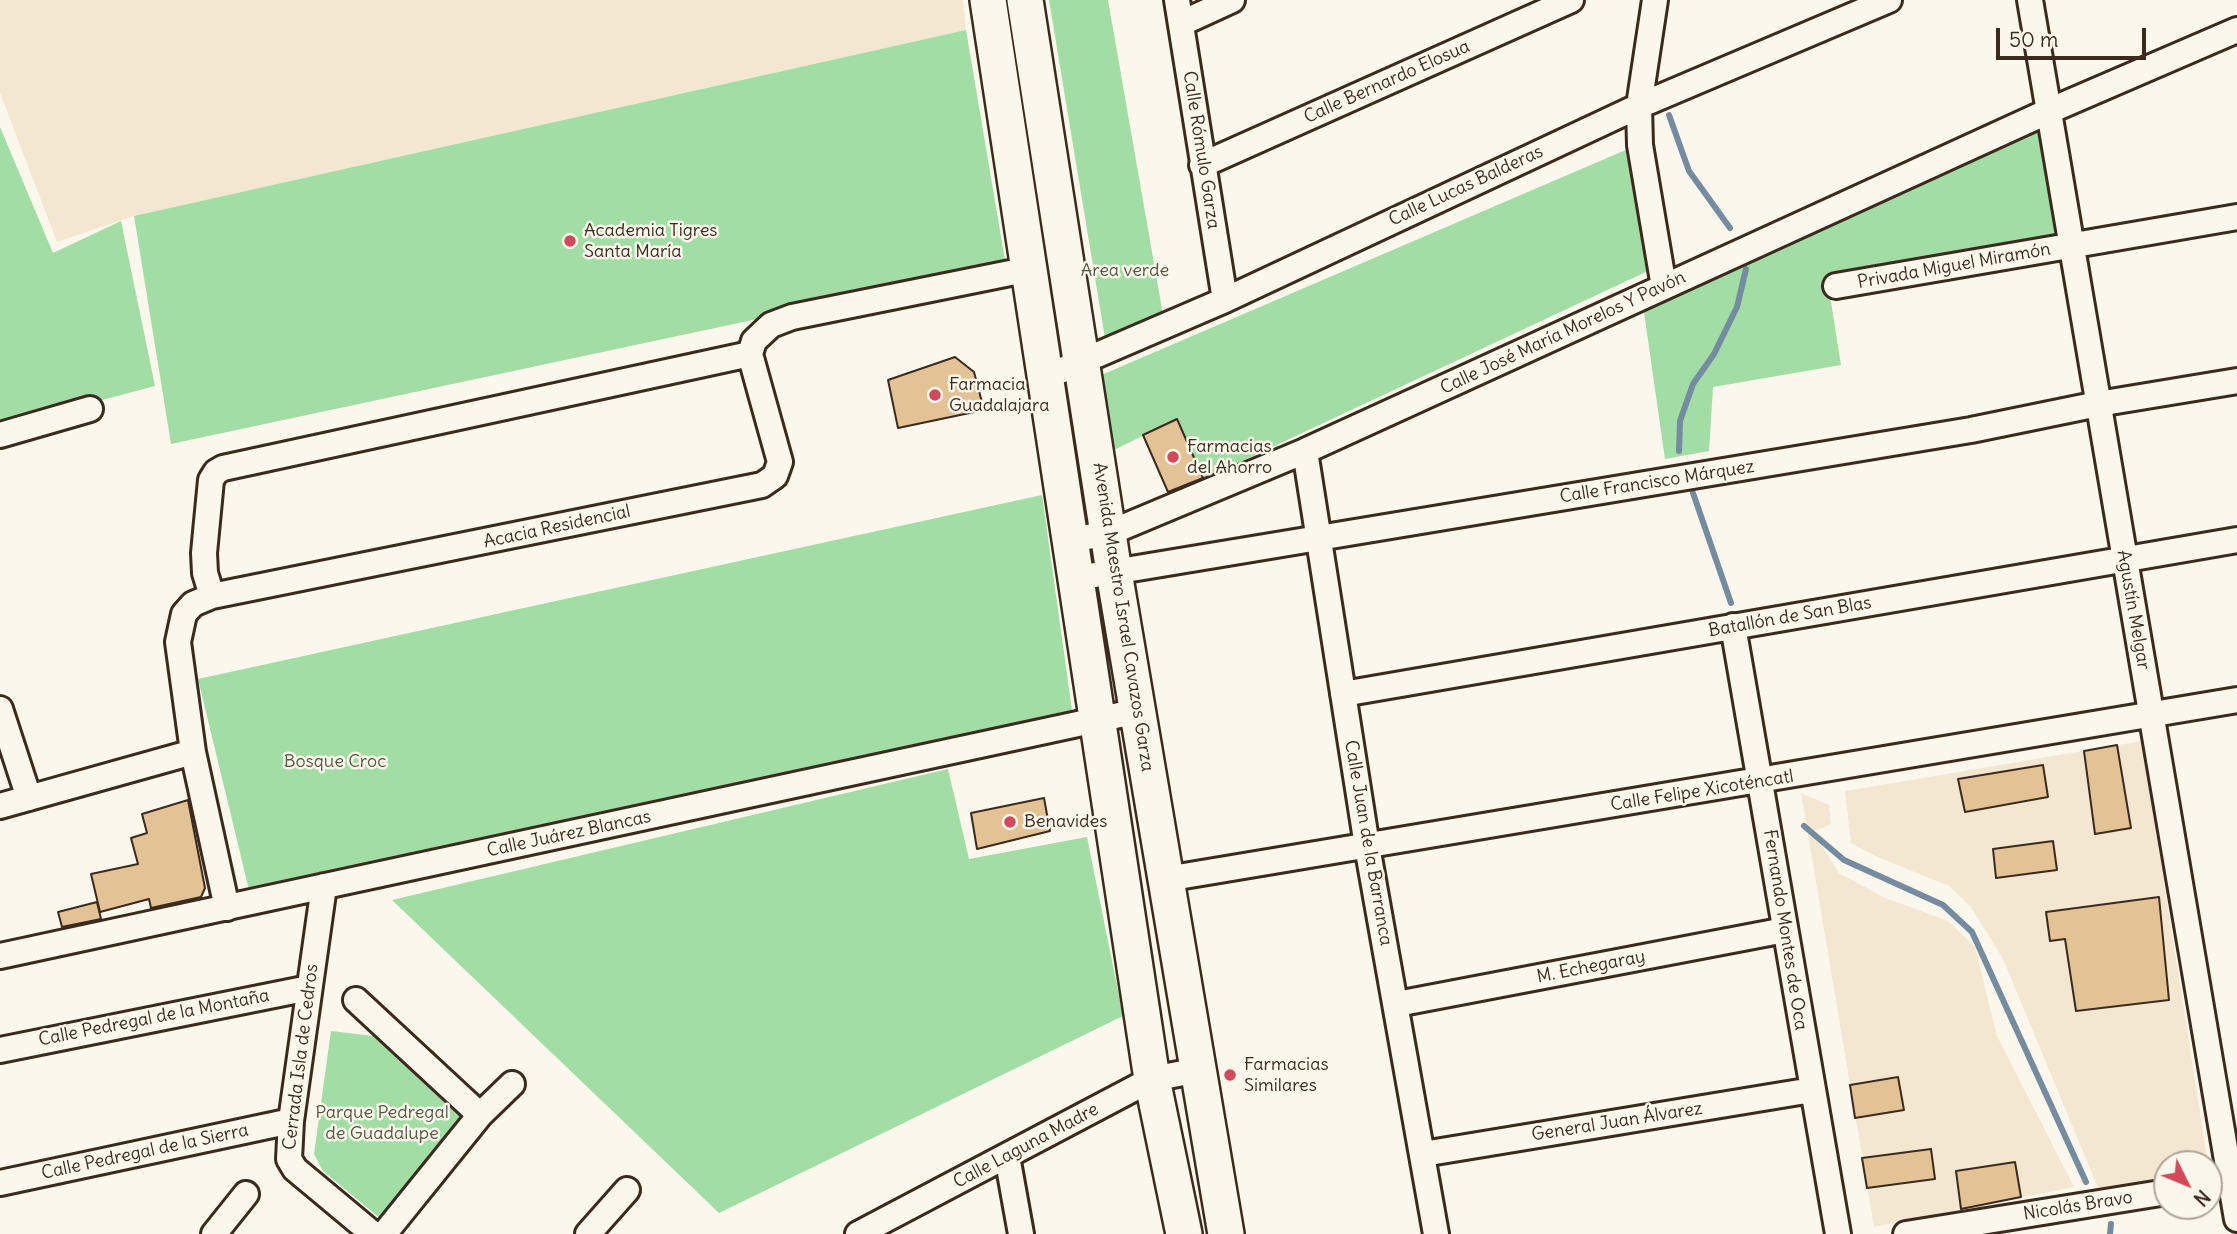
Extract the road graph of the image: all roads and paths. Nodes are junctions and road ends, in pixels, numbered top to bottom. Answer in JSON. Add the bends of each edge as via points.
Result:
{"nodes":[{"id":1,"x":988,"y":0,"type":"edge"},
{"id":2,"x":1026,"y":0,"type":"edge"},
{"id":3,"x":1232,"y":0,"type":"edge"},
{"id":4,"x":1572,"y":0,"type":"edge"},
{"id":5,"x":1654,"y":0,"type":"edge"},
{"id":6,"x":1889,"y":0,"type":"edge"},
{"id":7,"x":2030,"y":0,"type":"edge"},
{"id":8,"x":1180,"y":11,"type":"edge"},
{"id":9,"x":2237,"y":30,"type":"edge"},
{"id":10,"x":1639,"y":106,"type":"junction"},
{"id":11,"x":2049,"y":111,"type":"junction"},
{"id":12,"x":1202,"y":164,"type":"junction"},
{"id":13,"x":2237,"y":217,"type":"edge"},
{"id":14,"x":2071,"y":245,"type":"junction"},
{"id":15,"x":1030,"y":269,"type":"junction"},
{"id":16,"x":1836,"y":286,"type":"dead end"},
{"id":17,"x":1664,"y":287,"type":"junction"},
{"id":18,"x":1225,"y":300,"type":"junction"},
{"id":19,"x":750,"y":354,"type":"junction"},
{"id":20,"x":1083,"y":363,"type":"junction"},
{"id":21,"x":1046,"y":377,"type":"junction"},
{"id":22,"x":2237,"y":381,"type":"edge"},
{"id":23,"x":2098,"y":404,"type":"junction"},
{"id":24,"x":90,"y":409,"type":"dead end"},
{"id":25,"x":0,"y":435,"type":"edge"},
{"id":26,"x":1304,"y":451,"type":"junction"},
{"id":27,"x":1109,"y":533,"type":"junction"},
{"id":28,"x":1319,"y":539,"type":"junction"},
{"id":29,"x":1071,"y":540,"type":"junction"},
{"id":30,"x":2237,"y":540,"type":"edge"},
{"id":31,"x":2125,"y":561,"type":"junction"},
{"id":32,"x":1114,"y":572,"type":"junction"},
{"id":33,"x":1077,"y":578,"type":"junction"},
{"id":34,"x":212,"y":596,"type":"junction"},
{"id":35,"x":1733,"y":626,"type":"junction"},
{"id":36,"x":1343,"y":694,"type":"junction"},
{"id":37,"x":2237,"y":700,"type":"edge"},
{"id":38,"x":0,"y":709,"type":"edge"},
{"id":39,"x":1138,"y":711,"type":"junction"},
{"id":40,"x":2151,"y":716,"type":"junction"},
{"id":41,"x":1100,"y":720,"type":"junction"},
{"id":42,"x":193,"y":752,"type":"junction"},
{"id":43,"x":1761,"y":782,"type":"junction"},
{"id":44,"x":29,"y":798,"type":"junction"},
{"id":45,"x":0,"y":806,"type":"edge"},
{"id":46,"x":1367,"y":846,"type":"junction"},
{"id":47,"x":1166,"y":879,"type":"junction"},
{"id":48,"x":324,"y":886,"type":"junction"},
{"id":49,"x":227,"y":908,"type":"junction"},
{"id":50,"x":1784,"y":930,"type":"junction"},
{"id":51,"x":0,"y":956,"type":"edge"},
{"id":52,"x":309,"y":988,"type":"junction"},
{"id":53,"x":356,"y":1000,"type":"dead end"},
{"id":54,"x":1397,"y":1004,"type":"junction"},
{"id":55,"x":0,"y":1050,"type":"edge"},
{"id":56,"x":1199,"y":1070,"type":"junction"},
{"id":57,"x":1153,"y":1079,"type":"junction"},
{"id":58,"x":512,"y":1084,"type":"dead end"},
{"id":59,"x":1812,"y":1090,"type":"junction"},
{"id":60,"x":480,"y":1115,"type":"junction"},
{"id":61,"x":291,"y":1121,"type":"junction"},
{"id":62,"x":1423,"y":1154,"type":"junction"},
{"id":63,"x":1007,"y":1156,"type":"junction"},
{"id":64,"x":2226,"y":1182,"type":"edge"},
{"id":65,"x":0,"y":1183,"type":"edge"},
{"id":66,"x":627,"y":1189,"type":"dead end"},
{"id":67,"x":246,"y":1194,"type":"dead end"},
{"id":68,"x":2153,"y":1194,"type":"edge"},
{"id":69,"x":2237,"y":1219,"type":"edge"},
{"id":70,"x":869,"y":1231,"type":"edge"},
{"id":71,"x":214,"y":1234,"type":"edge"},
{"id":72,"x":373,"y":1234,"type":"edge"},
{"id":73,"x":384,"y":1234,"type":"edge"},
{"id":74,"x":588,"y":1234,"type":"edge"},
{"id":75,"x":1021,"y":1234,"type":"edge"},
{"id":76,"x":1184,"y":1234,"type":"edge"},
{"id":77,"x":1226,"y":1234,"type":"edge"},
{"id":78,"x":1436,"y":1234,"type":"edge"},
{"id":79,"x":1838,"y":1234,"type":"edge"},
{"id":80,"x":1906,"y":1234,"type":"edge"}],
"edges":[{"from":1,"to":15,"type":"main road"},
{"from":2,"to":20,"type":"main road","name":"Avenida Maestro Israel Cavazos Garza"},
{"from":3,"to":8,"type":"street"},
{"from":4,"to":12,"type":"street","name":"Calle Bernardo Elosua"},
{"from":5,"to":10,"type":"street"},
{"from":6,"to":10,"type":"street","name":"Calle Lucas Balderas"},
{"from":7,"to":11,"type":"street","name":"Agustín Melgar"},
{"from":8,"to":12,"type":"street","name":"Calle Rómulo Garza"},
{"from":9,"to":11,"type":"street","name":"Calle José María Morelos Y Pavón"},
{"from":10,"to":17,"type":"street","via":[[1641,156]]},
{"from":10,"to":18,"type":"street","name":"Calle Lucas Balderas"},
{"from":11,"to":14,"type":"street","name":"Agustín Melgar"},
{"from":11,"to":17,"type":"street","name":"Calle José María Morelos Y Pavón"},
{"from":12,"to":18,"type":"street","name":"Calle Rómulo Garza"},
{"from":13,"to":14,"type":"street","name":"Privada Miguel Miramón"},
{"from":14,"to":16,"type":"street","name":"Privada Miguel Miramón"},
{"from":14,"to":23,"type":"street","name":"Agustín Melgar"},
{"from":15,"to":19,"type":"street","via":[[792,317],[763,331]]},
{"from":15,"to":21,"type":"main road"},
{"from":17,"to":26,"type":"street","name":"Calle José María Morelos Y Pavón"},
{"from":18,"to":20,"type":"street","name":"Calle Lucas Balderas"},
{"from":19,"to":34,"type":"street","via":[[223,468],[211,480],[204,553]]},
{"from":19,"to":34,"type":"street","name":"Acacia Residencial","via":[[780,461],[775,475],[762,485]]},
{"from":20,"to":21,"type":"street","name":"Calle Lucas Balderas"},
{"from":20,"to":27,"type":"main road","name":"Avenida Maestro Israel Cavazos Garza"},
{"from":21,"to":29,"type":"main road"},
{"from":22,"to":23,"type":"street","name":"Calle Francisco Márquez"},
{"from":23,"to":28,"type":"street","name":"Calle Francisco Márquez","via":[[1971,430]]},
{"from":23,"to":31,"type":"street","name":"Agustín Melgar"},
{"from":24,"to":25,"type":"street"},
{"from":26,"to":27,"type":"street","name":"Calle José María Morelos Y Pavón"},
{"from":26,"to":28,"type":"street","name":"Calle Juan de la Barranca"},
{"from":27,"to":29,"type":"street","name":"Calle José María Morelos Y Pavón"},
{"from":27,"to":32,"type":"main road","name":"Avenida Maestro Israel Cavazos Garza"},
{"from":28,"to":32,"type":"street","name":"Calle Francisco Márquez"},
{"from":28,"to":36,"type":"street","name":"Calle Juan de la Barranca"},
{"from":29,"to":33,"type":"main road"},
{"from":30,"to":31,"type":"street","name":"Batallón de San Blas"},
{"from":31,"to":35,"type":"street","name":"Batallón de San Blas"},
{"from":31,"to":40,"type":"street","name":"Agustín Melgar"},
{"from":32,"to":33,"type":"street","name":"Calle Francisco Márquez"},
{"from":32,"to":39,"type":"main road","name":"Avenida Maestro Israel Cavazos Garza"},
{"from":33,"to":41,"type":"main road"},
{"from":34,"to":42,"type":"street","via":[[193,604],[179,627]]},
{"from":35,"to":36,"type":"street","name":"Batallón de San Blas"},
{"from":35,"to":43,"type":"street","name":"Fernando Montes de Oca"},
{"from":36,"to":46,"type":"street","name":"Calle Juan de la Barranca"},
{"from":37,"to":40,"type":"street","name":"Calle Felipe Xicoténcatl"},
{"from":38,"to":44,"type":"street"},
{"from":39,"to":41,"type":"street","name":"Calle Juárez Blancas"},
{"from":39,"to":47,"type":"main road","name":"Avenida Maestro Israel Cavazos Garza"},
{"from":40,"to":43,"type":"street","name":"Calle Felipe Xicoténcatl"},
{"from":40,"to":64,"type":"street","name":"Agustín Melgar"},
{"from":41,"to":48,"type":"street","name":"Calle Juárez Blancas"},
{"from":41,"to":57,"type":"main road"},
{"from":42,"to":44,"type":"street"},
{"from":42,"to":49,"type":"street"},
{"from":43,"to":46,"type":"street","name":"Calle Felipe Xicoténcatl"},
{"from":43,"to":50,"type":"street","name":"Fernando Montes de Oca"},
{"from":44,"to":45,"type":"street"},
{"from":46,"to":47,"type":"street","name":"Calle Felipe Xicoténcatl"},
{"from":46,"to":54,"type":"street","name":"Calle Juan de la Barranca"},
{"from":47,"to":56,"type":"main road","name":"Avenida Maestro Israel Cavazos Garza"},
{"from":48,"to":49,"type":"street","name":"Calle Juárez Blancas"},
{"from":48,"to":52,"type":"street","name":"Cerrada Isla de Cedros"},
{"from":49,"to":51,"type":"street","name":"Calle Juárez Blancas"},
{"from":50,"to":54,"type":"street","name":"M. Echegaray"},
{"from":50,"to":59,"type":"street","name":"Fernando Montes de Oca"},
{"from":52,"to":55,"type":"street","name":"Calle Pedregal de la Montaña"},
{"from":52,"to":61,"type":"street","name":"Cerrada Isla de Cedros"},
{"from":53,"to":60,"type":"street"},
{"from":54,"to":62,"type":"street","name":"Calle Juan de la Barranca"},
{"from":56,"to":57,"type":"street","name":"Calle Laguna Madre"},
{"from":56,"to":77,"type":"main road","name":"Avenida Maestro Israel Cavazos Garza"},
{"from":57,"to":63,"type":"street","name":"Calle Laguna Madre"},
{"from":57,"to":76,"type":"main road"},
{"from":58,"to":60,"type":"street"},
{"from":59,"to":62,"type":"street","name":"General Juan Álvarez"},
{"from":59,"to":79,"type":"street","name":"Fernando Montes de Oca"},
{"from":60,"to":73,"type":"street"},
{"from":61,"to":65,"type":"street","name":"Calle Pedregal de la Sierra"},
{"from":61,"to":72,"type":"street","name":"Cerrada Isla de Cedros","via":[[289,1159],[295,1169]]},
{"from":62,"to":78,"type":"street","name":"Calle Juan de la Barranca"},
{"from":63,"to":70,"type":"street","name":"Calle Laguna Madre"},
{"from":63,"to":75,"type":"street"},
{"from":64,"to":69,"type":"street","name":"Agustín Melgar"},
{"from":66,"to":74,"type":"street"},
{"from":67,"to":71,"type":"street"},
{"from":68,"to":80,"type":"street","name":"Nicolás Bravo"}]}
